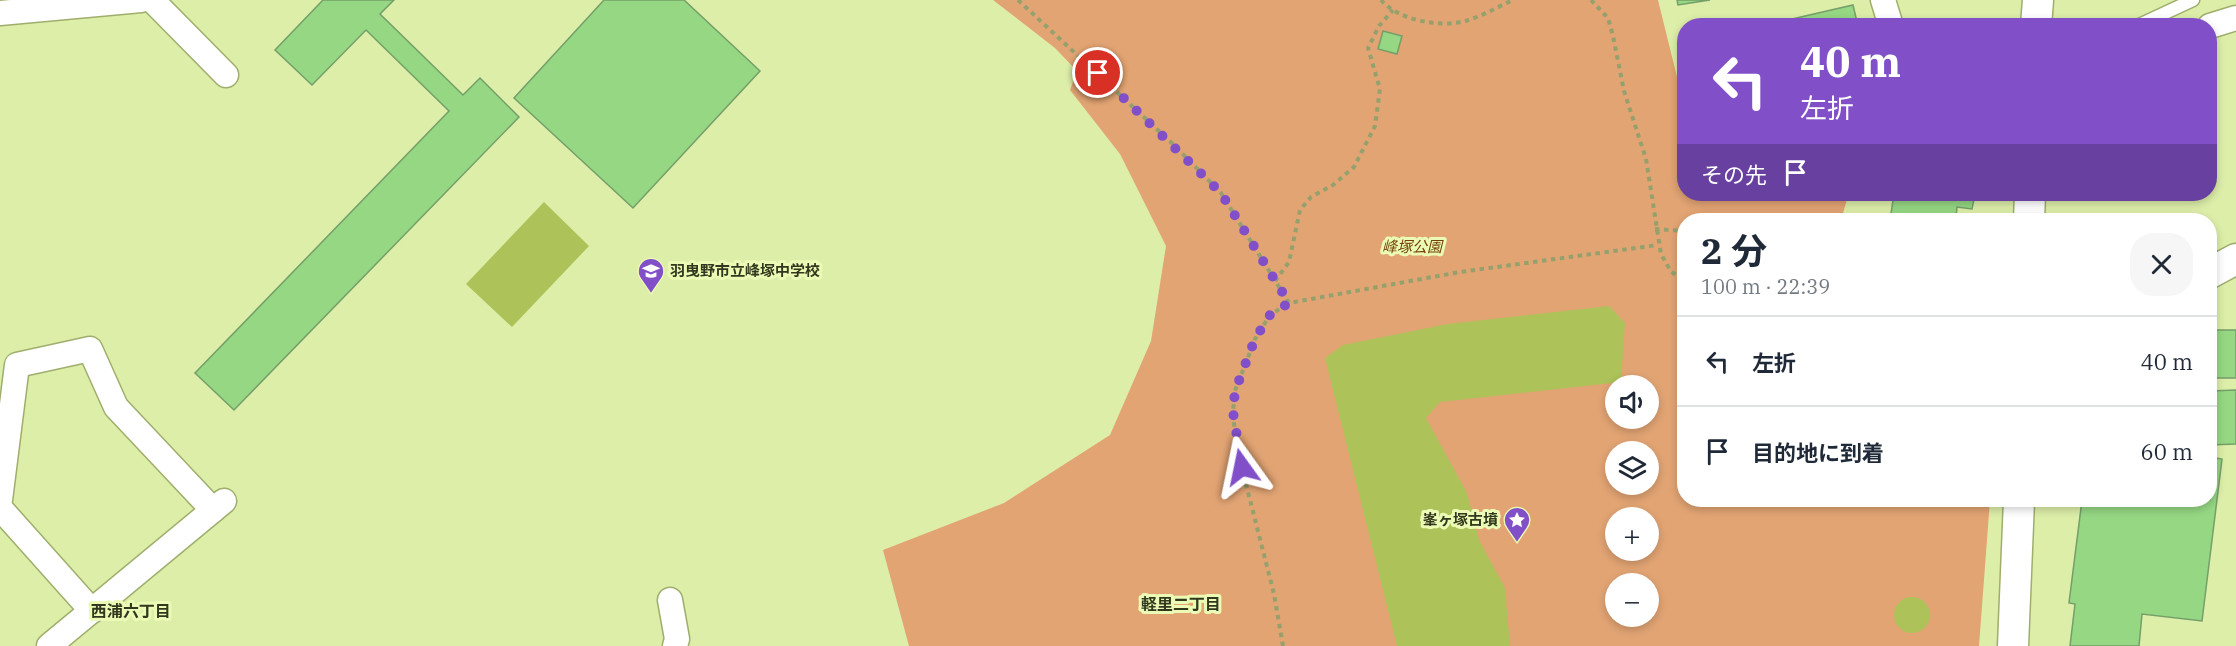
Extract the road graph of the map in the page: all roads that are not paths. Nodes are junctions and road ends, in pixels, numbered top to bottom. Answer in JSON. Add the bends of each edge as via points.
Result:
{"nodes":[{"id":1,"x":141,"y":0,"type":"edge"},
{"id":2,"x":152,"y":0,"type":"edge"},
{"id":3,"x":1883,"y":0,"type":"edge"},
{"id":4,"x":2038,"y":0,"type":"edge"},
{"id":5,"x":2193,"y":0,"type":"edge"},
{"id":6,"x":0,"y":13,"type":"edge"},
{"id":7,"x":1889,"y":18,"type":"edge"},
{"id":8,"x":2037,"y":18,"type":"edge"},
{"id":9,"x":2154,"y":18,"type":"edge"},
{"id":10,"x":2236,"y":18,"type":"edge"},
{"id":11,"x":2217,"y":24,"type":"edge"},
{"id":12,"x":226,"y":75,"type":"dead end"},
{"id":13,"x":2236,"y":258,"type":"edge"},
{"id":14,"x":2217,"y":269,"type":"edge"},
{"id":15,"x":0,"y":500,"type":"edge"},
{"id":16,"x":2019,"y":507,"type":"edge"},
{"id":17,"x":0,"y":508,"type":"edge"},
{"id":18,"x":670,"y":600,"type":"dead end"},
{"id":19,"x":92,"y":611,"type":"junction"},
{"id":20,"x":49,"y":646,"type":"edge"},
{"id":21,"x":675,"y":646,"type":"edge"},
{"id":22,"x":2013,"y":646,"type":"edge"}],
"edges":[{"from":1,"to":6,"type":"street"},
{"from":2,"to":12,"type":"street"},
{"from":3,"to":7,"type":"street"},
{"from":4,"to":8,"type":"street"},
{"from":5,"to":9,"type":"lane"},
{"from":10,"to":11,"type":"street"},
{"from":13,"to":14,"type":"street"},
{"from":15,"to":19,"type":"street","via":[[17,365],[90,349],[116,407],[218,506]]},
{"from":16,"to":22,"type":"street"},
{"from":17,"to":19,"type":"street"},
{"from":18,"to":21,"type":"street"},
{"from":19,"to":20,"type":"street"}]}
